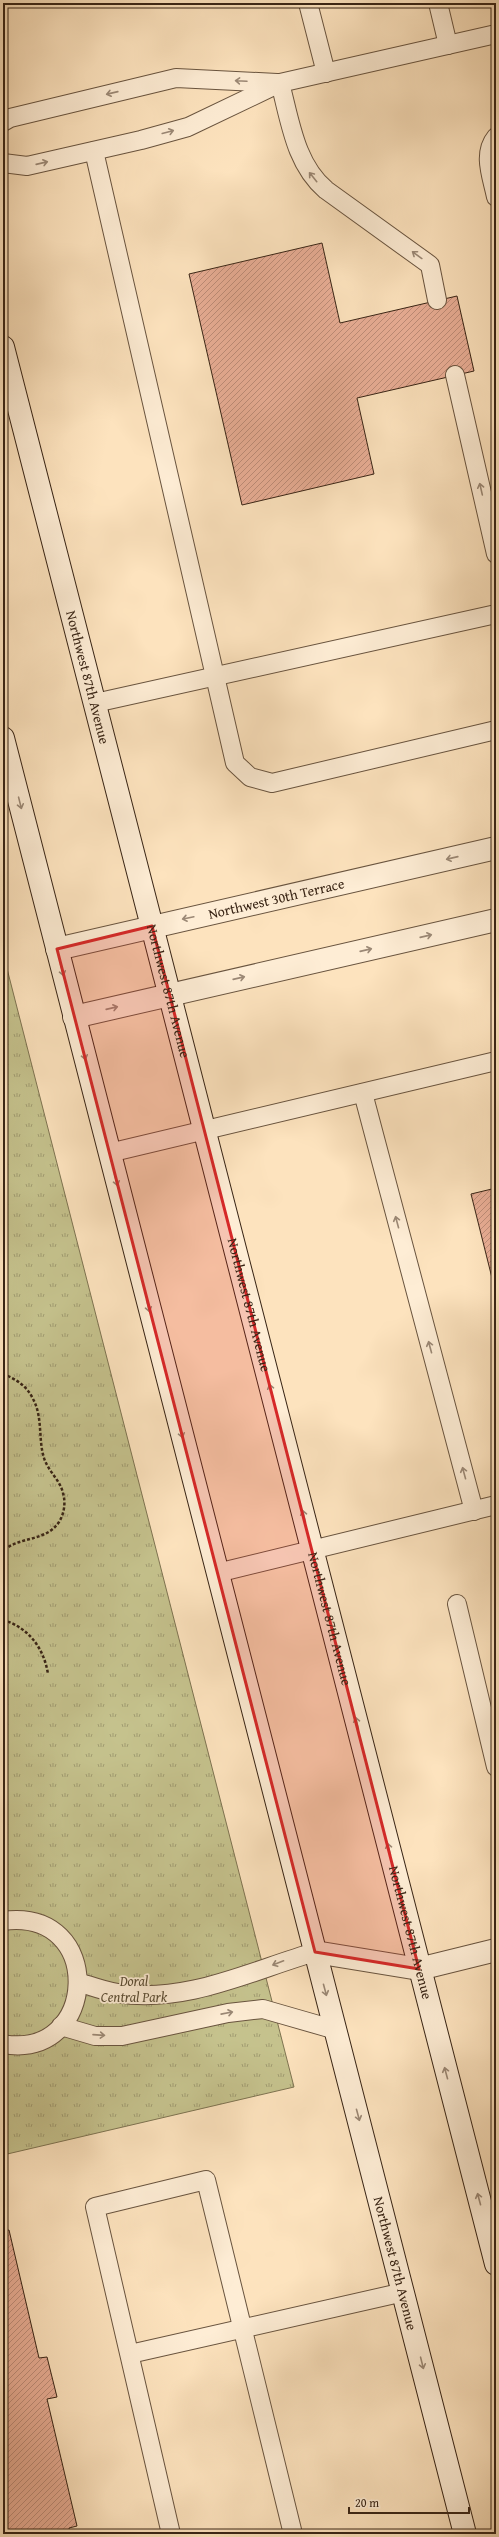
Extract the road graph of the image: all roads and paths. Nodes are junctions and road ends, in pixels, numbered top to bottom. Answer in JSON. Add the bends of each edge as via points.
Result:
{"nodes":[{"id":1,"x":308,"y":3,"type":"edge"},
{"id":2,"x":438,"y":3,"type":"edge"},
{"id":3,"x":496,"y":34,"type":"edge"},
{"id":4,"x":448,"y":45,"type":"junction"},
{"id":5,"x":326,"y":72,"type":"junction"},
{"id":6,"x":280,"y":83,"type":"junction"},
{"id":7,"x":3,"y":122,"type":"edge"},
{"id":8,"x":493,"y":142,"type":"edge"},
{"id":9,"x":94,"y":151,"type":"junction"},
{"id":10,"x":3,"y":164,"type":"edge"},
{"id":11,"x":496,"y":197,"type":"edge"},
{"id":12,"x":438,"y":300,"type":"dead end"},
{"id":13,"x":3,"y":347,"type":"edge"},
{"id":14,"x":455,"y":375,"type":"dead end"},
{"id":15,"x":496,"y":554,"type":"edge"},
{"id":16,"x":496,"y":614,"type":"edge"},
{"id":17,"x":215,"y":677,"type":"junction"},
{"id":18,"x":95,"y":703,"type":"junction"},
{"id":19,"x":496,"y":730,"type":"edge"},
{"id":20,"x":3,"y":738,"type":"edge"},
{"id":21,"x":496,"y":848,"type":"edge"},
{"id":22,"x":496,"y":920,"type":"edge"},
{"id":23,"x":152,"y":926,"type":"junction"},
{"id":24,"x":57,"y":948,"type":"junction"},
{"id":25,"x":170,"y":995,"type":"junction"},
{"id":26,"x":74,"y":1017,"type":"junction"},
{"id":27,"x":496,"y":1061,"type":"edge"},
{"id":28,"x":362,"y":1093,"type":"junction"},
{"id":29,"x":204,"y":1130,"type":"junction"},
{"id":30,"x":109,"y":1153,"type":"junction"},
{"id":31,"x":3,"y":1374,"type":"edge"},
{"id":32,"x":496,"y":1505,"type":"edge"},
{"id":33,"x":474,"y":1511,"type":"junction"},
{"id":34,"x":312,"y":1549,"type":"junction"},
{"id":35,"x":3,"y":1551,"type":"edge"},
{"id":36,"x":217,"y":1573,"type":"junction"},
{"id":37,"x":457,"y":1604,"type":"dead end"},
{"id":38,"x":3,"y":1620,"type":"edge"},
{"id":39,"x":48,"y":1674,"type":"dead end"},
{"id":40,"x":496,"y":1767,"type":"edge"},
{"id":41,"x":3,"y":1921,"type":"edge"},
{"id":42,"x":496,"y":1950,"type":"edge"},
{"id":43,"x":315,"y":1952,"type":"junction"},
{"id":44,"x":419,"y":1969,"type":"junction"},
{"id":45,"x":78,"y":1982,"type":"junction"},
{"id":46,"x":62,"y":2026,"type":"junction"},
{"id":47,"x":336,"y":2030,"type":"junction"},
{"id":48,"x":3,"y":2044,"type":"edge"},
{"id":49,"x":496,"y":2264,"type":"edge"},
{"id":50,"x":404,"y":2292,"type":"junction"},
{"id":51,"x":243,"y":2330,"type":"junction"},
{"id":52,"x":130,"y":2354,"type":"junction"},
{"id":53,"x":171,"y":2534,"type":"edge"},
{"id":54,"x":293,"y":2534,"type":"edge"},
{"id":55,"x":465,"y":2534,"type":"edge"}],
"edges":[{"from":1,"to":5,"type":"lane"},
{"from":2,"to":4,"type":"lane"},
{"from":3,"to":4,"type":"lane"},
{"from":4,"to":5,"type":"lane"},
{"from":5,"to":6,"type":"lane"},
{"from":6,"to":7,"type":"lane","one_way":true,"via":[[176,78],[10,118]]},
{"from":9,"to":6,"type":"lane","one_way":true,"via":[[188,127]]},
{"from":12,"to":6,"type":"lane","one_way":true,"via":[[430,265],[326,190],[311,175],[298,149]]},
{"from":8,"to":11,"type":"lane","via":[[490,171]]},
{"from":10,"to":9,"type":"lane","one_way":true,"via":[[27,166]]},
{"from":9,"to":17,"type":"lane"},
{"from":13,"to":18,"type":"main road","name":"Northwest 87th Avenue"},
{"from":15,"to":14,"type":"lane","one_way":true},
{"from":16,"to":17,"type":"lane"},
{"from":17,"to":18,"type":"lane"},
{"from":17,"to":19,"type":"lane","via":[[235,763],[240,770],[259,781],[272,783]]},
{"from":18,"to":23,"type":"main road","name":"Northwest 87th Avenue"},
{"from":20,"to":24,"type":"main road","name":"Northwest 87th Avenue","one_way":true},
{"from":21,"to":23,"type":"main road","name":"Northwest 30th Terrace","one_way":true},
{"from":25,"to":22,"type":"main road","one_way":true},
{"from":23,"to":24,"type":"main road","name":"Northwest 30th Terrace"},
{"from":23,"to":25,"type":"main road","name":"Northwest 87th Avenue"},
{"from":24,"to":26,"type":"main road","name":"Northwest 87th Avenue","one_way":true},
{"from":26,"to":25,"type":"main road","one_way":true},
{"from":25,"to":29,"type":"main road","name":"Northwest 87th Avenue"},
{"from":26,"to":30,"type":"main road","name":"Northwest 87th Avenue","one_way":true},
{"from":27,"to":28,"type":"lane"},
{"from":28,"to":29,"type":"lane"},
{"from":33,"to":28,"type":"lane","one_way":true},
{"from":29,"to":30,"type":"lane"},
{"from":34,"to":29,"type":"main road","name":"Northwest 87th Avenue","one_way":true},
{"from":30,"to":36,"type":"main road","name":"Northwest 87th Avenue","one_way":true},
{"from":31,"to":35,"type":"path","via":[[19,1382],[33,1398],[39,1416],[42,1453],[63,1492],[65,1506],[58,1524],[50,1532],[11,1545]]},
{"from":32,"to":33,"type":"lane"},
{"from":33,"to":34,"type":"lane"},
{"from":34,"to":36,"type":"lane"},
{"from":44,"to":34,"type":"main road","name":"Northwest 87th Avenue","one_way":true},
{"from":36,"to":43,"type":"main road","name":"Northwest 87th Avenue"},
{"from":37,"to":40,"type":"lane"},
{"from":38,"to":39,"type":"path","via":[[19,1626],[35,1641],[45,1659]]},
{"from":41,"to":45,"type":"lane","via":[[17,1919],[38,1923],[56,1933],[70,1949],[78,1968]]},
{"from":42,"to":44,"type":"main road"},
{"from":43,"to":44,"type":"main road"},
{"from":43,"to":45,"type":"lane","one_way":true,"via":[[230,1980],[175,1994],[148,1996],[116,1993]]},
{"from":43,"to":47,"type":"main road","name":"Northwest 87th Avenue","one_way":true},
{"from":49,"to":44,"type":"main road","name":"Northwest 87th Avenue","one_way":true},
{"from":45,"to":46,"type":"lane","via":[[79,1989],[73,2009]]},
{"from":46,"to":47,"type":"lane","one_way":true,"via":[[95,2036],[122,2036],[228,2013],[263,2009]]},
{"from":46,"to":48,"type":"lane","via":[[45,2039],[25,2045]]},
{"from":47,"to":50,"type":"main road","name":"Northwest 87th Avenue","one_way":true},
{"from":50,"to":51,"type":"lane"},
{"from":50,"to":55,"type":"main road","name":"Northwest 87th Avenue","one_way":true},
{"from":51,"to":52,"type":"lane"},
{"from":51,"to":52,"type":"lane","via":[[206,2180],[95,2207]]},
{"from":51,"to":54,"type":"lane"},
{"from":52,"to":53,"type":"lane"}]}
